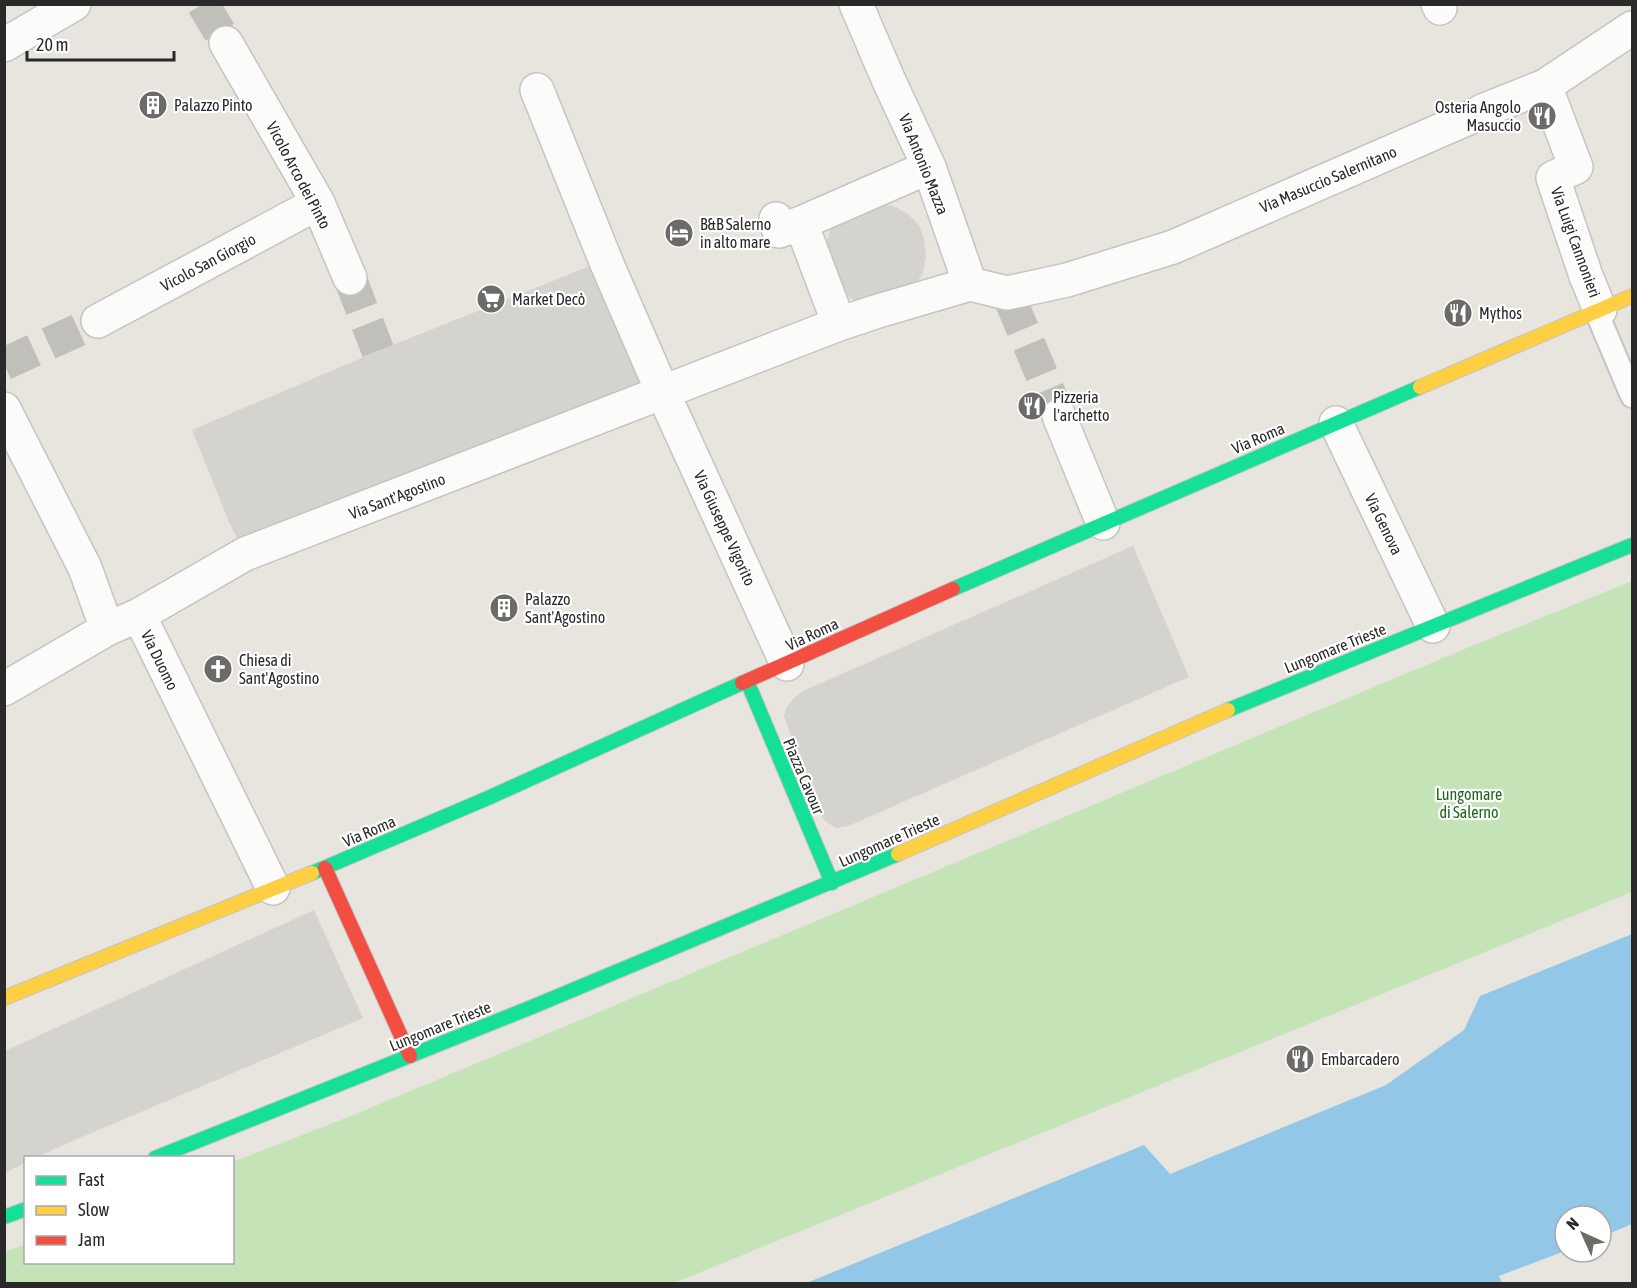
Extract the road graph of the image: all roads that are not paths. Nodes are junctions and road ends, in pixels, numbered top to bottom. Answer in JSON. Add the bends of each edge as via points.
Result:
{"nodes":[{"id":1,"x":856,"y":4,"type":"edge"},
{"id":2,"x":55,"y":9,"type":"edge"},
{"id":3,"x":1632,"y":28,"type":"edge"},
{"id":4,"x":226,"y":44,"type":"tunnel mouth"},
{"id":5,"x":4,"y":45,"type":"edge"},
{"id":6,"x":1545,"y":86,"type":"junction"},
{"id":7,"x":537,"y":90,"type":"dead end"},
{"id":8,"x":929,"y":167,"type":"junction"},
{"id":9,"x":318,"y":203,"type":"junction"},
{"id":10,"x":350,"y":278,"type":"tunnel mouth"},
{"id":11,"x":970,"y":284,"type":"junction"},
{"id":12,"x":1632,"y":296,"type":"edge"},
{"id":13,"x":1598,"y":310,"type":"junction"},
{"id":14,"x":98,"y":321,"type":"tunnel mouth"},
{"id":15,"x":839,"y":324,"type":"junction"},
{"id":16,"x":663,"y":393,"type":"junction"},
{"id":17,"x":1632,"y":396,"type":"edge"},
{"id":18,"x":4,"y":410,"type":"edge"},
{"id":19,"x":1059,"y":416,"type":"tunnel mouth"},
{"id":20,"x":1336,"y":423,"type":"junction"},
{"id":21,"x":1102,"y":523,"type":"junction"},
{"id":22,"x":1632,"y":545,"type":"edge"},
{"id":23,"x":139,"y":615,"type":"junction"},
{"id":24,"x":1433,"y":626,"type":"junction"},
{"id":25,"x":107,"y":629,"type":"junction"},
{"id":26,"x":788,"y":664,"type":"junction"},
{"id":27,"x":747,"y":681,"type":"junction"},
{"id":28,"x":4,"y":689,"type":"edge"},
{"id":29,"x":325,"y":868,"type":"junction"},
{"id":30,"x":832,"y":883,"type":"junction"},
{"id":31,"x":273,"y":888,"type":"junction"},
{"id":32,"x":4,"y":998,"type":"edge"},
{"id":33,"x":410,"y":1056,"type":"junction"},
{"id":34,"x":160,"y":1156,"type":"edge"},
{"id":35,"x":24,"y":1210,"type":"edge"},
{"id":36,"x":4,"y":1217,"type":"edge"}],
"edges":[{"from":1,"to":8,"type":"street","name":"Via Antonio Mazza"},
{"from":2,"to":5,"type":"street"},
{"from":3,"to":6,"type":"street","name":"Via Masuccio Salernitano"},
{"from":4,"to":9,"type":"street","name":"Vicolo Arco dei Pinto"},
{"from":6,"to":11,"type":"street","name":"Via Masuccio Salernitano","via":[[1173,247],[1009,296]]},
{"from":6,"to":13,"type":"street","name":"Via Luigi Cannonieri","via":[[1576,168],[1553,178]]},
{"from":7,"to":16,"type":"street"},
{"from":8,"to":11,"type":"street","name":"Via Antonio Mazza"},
{"from":8,"to":15,"type":"street","via":[[788,221]]},
{"from":9,"to":10,"type":"street","name":"Vicolo Arco dei Pinto"},
{"from":9,"to":14,"type":"street","name":"Vicolo San Giorgio"},
{"from":11,"to":15,"type":"street","name":"Via Sant'Agostino"},
{"from":12,"to":13,"type":"main road","name":"Via Roma"},
{"from":13,"to":17,"type":"lane"},
{"from":13,"to":20,"type":"main road","name":"Via Roma"},
{"from":15,"to":16,"type":"street","name":"Via Sant'Agostino"},
{"from":16,"to":23,"type":"street","name":"Via Sant'Agostino","via":[[245,555]]},
{"from":16,"to":26,"type":"street","name":"Via Giuseppe Vigorito"},
{"from":18,"to":25,"type":"street","via":[[85,568]]},
{"from":19,"to":21,"type":"street"},
{"from":20,"to":21,"type":"main road","name":"Via Roma"},
{"from":20,"to":24,"type":"street","name":"Via Genova"},
{"from":21,"to":26,"type":"main road","name":"Via Roma"},
{"from":22,"to":24,"type":"main road","name":"Lungomare Trieste"},
{"from":23,"to":25,"type":"street","name":"Via Duomo"},
{"from":23,"to":31,"type":"street","name":"Via Duomo"},
{"from":24,"to":30,"type":"main road","name":"Lungomare Trieste","via":[[1209,718]]},
{"from":25,"to":28,"type":"street","name":"Via Duomo"},
{"from":26,"to":27,"type":"main road","name":"Via Roma"},
{"from":27,"to":29,"type":"main road","name":"Via Roma"},
{"from":27,"to":30,"type":"main road","name":"Piazza Cavour"},
{"from":29,"to":31,"type":"main road","name":"Via Roma"},
{"from":29,"to":33,"type":"main road"},
{"from":30,"to":33,"type":"main road","name":"Lungomare Trieste"},
{"from":31,"to":32,"type":"main road","name":"Via Roma"},
{"from":33,"to":34,"type":"main road","name":"Lungomare Trieste"},
{"from":35,"to":36,"type":"main road"}]}
